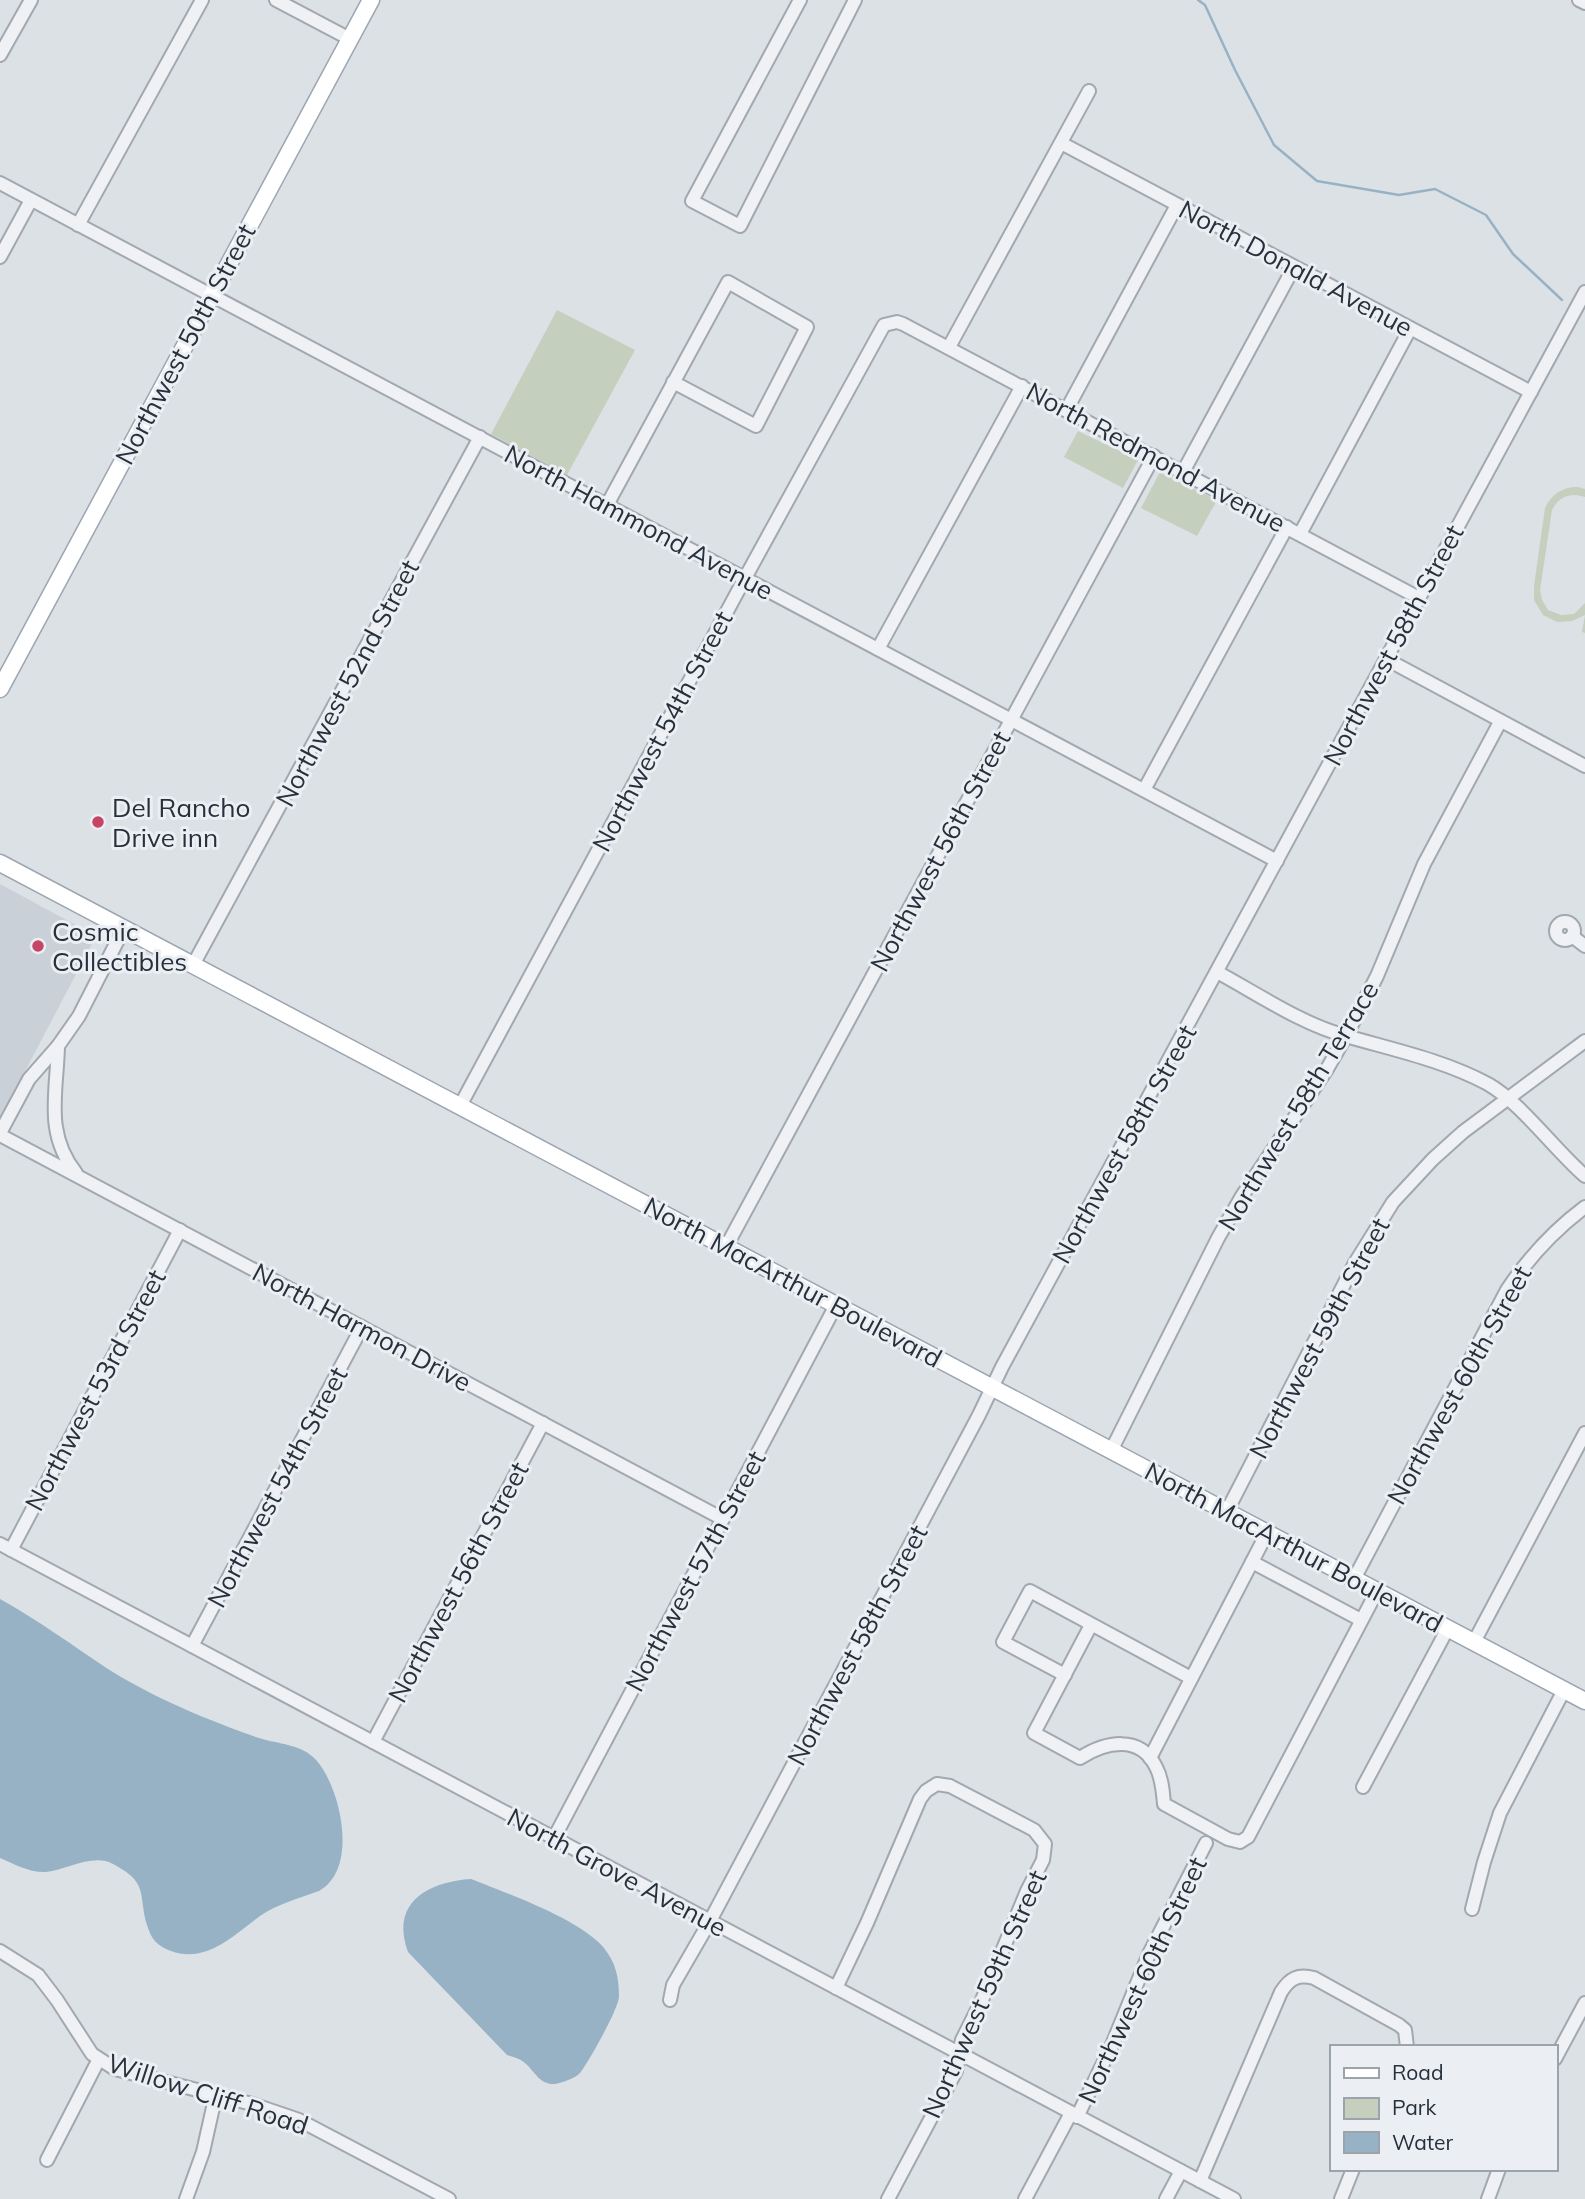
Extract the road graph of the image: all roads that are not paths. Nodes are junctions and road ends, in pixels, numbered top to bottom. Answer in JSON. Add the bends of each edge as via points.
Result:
{"nodes":[{"id":1,"x":31,"y":0,"type":"edge"},
{"id":2,"x":202,"y":0,"type":"edge"},
{"id":3,"x":276,"y":0,"type":"edge"},
{"id":4,"x":371,"y":0,"type":"edge"},
{"id":5,"x":800,"y":0,"type":"edge"},
{"id":6,"x":855,"y":0,"type":"edge"},
{"id":7,"x":1579,"y":0,"type":"edge"},
{"id":8,"x":1585,"y":3,"type":"edge"},
{"id":9,"x":350,"y":39,"type":"junction"},
{"id":10,"x":0,"y":55,"type":"edge"},
{"id":11,"x":1089,"y":92,"type":"dead end"},
{"id":12,"x":1061,"y":143,"type":"junction"},
{"id":13,"x":0,"y":183,"type":"edge"},
{"id":14,"x":31,"y":200,"type":"junction"},
{"id":15,"x":1177,"y":205,"type":"junction"},
{"id":16,"x":78,"y":225,"type":"junction"},
{"id":17,"x":0,"y":257,"type":"edge"},
{"id":18,"x":1294,"y":267,"type":"junction"},
{"id":19,"x":1585,"y":292,"type":"edge"},
{"id":20,"x":211,"y":296,"type":"junction"},
{"id":21,"x":890,"y":323,"type":"joint"},
{"id":22,"x":1410,"y":329,"type":"junction"},
{"id":23,"x":949,"y":347,"type":"junction"},
{"id":24,"x":673,"y":382,"type":"junction"},
{"id":25,"x":1022,"y":386,"type":"junction"},
{"id":26,"x":1531,"y":392,"type":"junction"},
{"id":27,"x":1067,"y":410,"type":"junction"},
{"id":28,"x":480,"y":437,"type":"junction"},
{"id":29,"x":1154,"y":456,"type":"junction"},
{"id":30,"x":1183,"y":472,"type":"junction"},
{"id":31,"x":607,"y":505,"type":"junction"},
{"id":32,"x":1287,"y":527,"type":"junction"},
{"id":33,"x":1300,"y":534,"type":"junction"},
{"id":34,"x":745,"y":578,"type":"junction"},
{"id":35,"x":1419,"y":598,"type":"junction"},
{"id":36,"x":878,"y":649,"type":"junction"},
{"id":37,"x":1386,"y":659,"type":"junction"},
{"id":38,"x":0,"y":689,"type":"edge"},
{"id":39,"x":1011,"y":719,"type":"junction"},
{"id":40,"x":1500,"y":722,"type":"junction"},
{"id":41,"x":1585,"y":766,"type":"edge"},
{"id":42,"x":1144,"y":790,"type":"junction"},
{"id":43,"x":1277,"y":860,"type":"junction"},
{"id":44,"x":0,"y":863,"type":"edge"},
{"id":45,"x":124,"y":928,"type":"junction"},
{"id":46,"x":1572,"y":936,"type":"dead end"},
{"id":47,"x":1585,"y":946,"type":"edge"},
{"id":48,"x":194,"y":965,"type":"junction"},
{"id":49,"x":1217,"y":972,"type":"junction"},
{"id":50,"x":1346,"y":1036,"type":"junction"},
{"id":51,"x":1585,"y":1041,"type":"edge"},
{"id":52,"x":58,"y":1046,"type":"junction"},
{"id":53,"x":1507,"y":1098,"type":"junction"},
{"id":54,"x":460,"y":1106,"type":"junction"},
{"id":55,"x":0,"y":1134,"type":"edge"},
{"id":56,"x":1585,"y":1175,"type":"edge"},
{"id":57,"x":80,"y":1178,"type":"junction"},
{"id":58,"x":1585,"y":1207,"type":"edge"},
{"id":59,"x":180,"y":1230,"type":"junction"},
{"id":60,"x":726,"y":1247,"type":"junction"},
{"id":61,"x":836,"y":1305,"type":"junction"},
{"id":62,"x":362,"y":1327,"type":"junction"},
{"id":63,"x":993,"y":1387,"type":"junction"},
{"id":64,"x":543,"y":1423,"type":"junction"},
{"id":65,"x":1585,"y":1433,"type":"edge"},
{"id":66,"x":1111,"y":1451,"type":"junction"},
{"id":67,"x":1227,"y":1511,"type":"junction"},
{"id":68,"x":723,"y":1519,"type":"junction"},
{"id":69,"x":1267,"y":1533,"type":"junction"},
{"id":70,"x":5,"y":1547,"type":"edge"},
{"id":71,"x":1252,"y":1562,"type":"junction"},
{"id":72,"x":1354,"y":1579,"type":"junction"},
{"id":73,"x":1377,"y":1591,"type":"junction"},
{"id":74,"x":1361,"y":1620,"type":"junction"},
{"id":75,"x":1091,"y":1625,"type":"junction"},
{"id":76,"x":1448,"y":1628,"type":"junction"},
{"id":77,"x":1474,"y":1642,"type":"junction"},
{"id":78,"x":192,"y":1646,"type":"junction"},
{"id":79,"x":1065,"y":1675,"type":"junction"},
{"id":80,"x":1191,"y":1678,"type":"junction"},
{"id":81,"x":1564,"y":1690,"type":"junction"},
{"id":82,"x":1585,"y":1702,"type":"edge"},
{"id":83,"x":373,"y":1742,"type":"junction"},
{"id":84,"x":1150,"y":1758,"type":"junction"},
{"id":85,"x":1363,"y":1787,"type":"dead end"},
{"id":86,"x":554,"y":1838,"type":"junction"},
{"id":87,"x":1206,"y":1843,"type":"dead end"},
{"id":88,"x":1472,"y":1909,"type":"dead end"},
{"id":89,"x":710,"y":1921,"type":"junction"},
{"id":90,"x":0,"y":1951,"type":"edge"},
{"id":91,"x":836,"y":1988,"type":"junction"},
{"id":92,"x":670,"y":2000,"type":"dead end"},
{"id":93,"x":1585,"y":2003,"type":"edge"},
{"id":94,"x":1407,"y":2045,"type":"edge"},
{"id":95,"x":960,"y":2054,"type":"junction"},
{"id":96,"x":1557,"y":2055,"type":"edge"},
{"id":97,"x":99,"y":2059,"type":"junction"},
{"id":98,"x":216,"y":2094,"type":"junction"},
{"id":99,"x":1074,"y":2115,"type":"junction"},
{"id":100,"x":47,"y":2160,"type":"dead end"},
{"id":101,"x":1181,"y":2171,"type":"junction"},
{"id":102,"x":1352,"y":2171,"type":"edge"},
{"id":103,"x":1498,"y":2171,"type":"edge"},
{"id":104,"x":1200,"y":2181,"type":"junction"},
{"id":105,"x":186,"y":2199,"type":"edge"},
{"id":106,"x":449,"y":2199,"type":"edge"},
{"id":107,"x":888,"y":2199,"type":"edge"},
{"id":108,"x":1025,"y":2199,"type":"edge"},
{"id":109,"x":1166,"y":2199,"type":"edge"},
{"id":110,"x":1234,"y":2199,"type":"edge"},
{"id":111,"x":1341,"y":2199,"type":"edge"},
{"id":112,"x":1488,"y":2199,"type":"edge"}],
"edges":[{"from":1,"to":10,"type":"street"},
{"from":2,"to":16,"type":"street"},
{"from":3,"to":9,"type":"street"},
{"from":4,"to":9,"type":"main road","name":"Northwest 50th Street"},
{"from":5,"to":6,"type":"street","via":[[692,201],[740,226]]},
{"from":7,"to":8,"type":"street"},
{"from":9,"to":20,"type":"main road","name":"Northwest 50th Street"},
{"from":11,"to":12,"type":"street"},
{"from":12,"to":15,"type":"street","name":"North Donald Avenue"},
{"from":12,"to":23,"type":"street"},
{"from":13,"to":14,"type":"street","name":"North Hammond Avenue"},
{"from":14,"to":16,"type":"street","name":"North Hammond Avenue"},
{"from":14,"to":17,"type":"street"},
{"from":15,"to":18,"type":"street","name":"North Donald Avenue"},
{"from":15,"to":27,"type":"street"},
{"from":16,"to":20,"type":"street","name":"North Hammond Avenue"},
{"from":18,"to":22,"type":"street","name":"North Donald Avenue"},
{"from":18,"to":30,"type":"street"},
{"from":19,"to":26,"type":"street","name":"Northwest 58th Street"},
{"from":20,"to":28,"type":"street","name":"North Hammond Avenue"},
{"from":20,"to":38,"type":"main road","name":"Northwest 50th Street"},
{"from":21,"to":23,"type":"street","name":"North Redmond Avenue","via":[[903,324]]},
{"from":21,"to":34,"type":"street","name":"Northwest 54th Street","via":[[879,331]]},
{"from":22,"to":26,"type":"street","name":"North Donald Avenue"},
{"from":22,"to":33,"type":"street"},
{"from":23,"to":25,"type":"street","name":"North Redmond Avenue"},
{"from":24,"to":24,"type":"street","via":[[728,282],[807,327],[756,426]]},
{"from":24,"to":31,"type":"street"},
{"from":25,"to":27,"type":"street","name":"North Redmond Avenue"},
{"from":25,"to":36,"type":"street"},
{"from":26,"to":35,"type":"street","name":"Northwest 58th Street"},
{"from":27,"to":29,"type":"street","name":"North Redmond Avenue"},
{"from":28,"to":31,"type":"street","name":"North Hammond Avenue"},
{"from":28,"to":48,"type":"street","name":"Northwest 52nd Street"},
{"from":29,"to":30,"type":"street","name":"North Redmond Avenue"},
{"from":29,"to":39,"type":"street","name":"Northwest 56th Street"},
{"from":30,"to":32,"type":"street","name":"North Redmond Avenue"},
{"from":31,"to":34,"type":"street","name":"North Hammond Avenue"},
{"from":32,"to":33,"type":"street","name":"North Redmond Avenue"},
{"from":32,"to":42,"type":"street"},
{"from":33,"to":35,"type":"street","name":"North Redmond Avenue"},
{"from":34,"to":36,"type":"street","name":"North Hammond Avenue"},
{"from":34,"to":54,"type":"street","name":"Northwest 54th Street"},
{"from":35,"to":37,"type":"street","name":"Northwest 58th Street"},
{"from":36,"to":39,"type":"street","name":"North Hammond Avenue"},
{"from":37,"to":40,"type":"street"},
{"from":37,"to":43,"type":"street","name":"Northwest 58th Street"},
{"from":39,"to":42,"type":"street","name":"North Hammond Avenue"},
{"from":39,"to":60,"type":"street","name":"Northwest 56th Street"},
{"from":40,"to":41,"type":"street"},
{"from":40,"to":50,"type":"street","name":"Northwest 58th Terrace","via":[[1424,864]]},
{"from":42,"to":43,"type":"street","name":"North Hammond Avenue"},
{"from":43,"to":49,"type":"street","name":"Northwest 58th Street"},
{"from":44,"to":45,"type":"main road","name":"North MacArthur Boulevard"},
{"from":45,"to":48,"type":"main road","name":"North MacArthur Boulevard"},
{"from":45,"to":52,"type":"street","via":[[79,1016]]},
{"from":46,"to":47,"type":"street"},
{"from":48,"to":54,"type":"main road","name":"North MacArthur Boulevard"},
{"from":49,"to":50,"type":"street"},
{"from":49,"to":63,"type":"street","name":"Northwest 58th Street"},
{"from":50,"to":53,"type":"street","via":[[1439,1063],[1490,1085]]},
{"from":50,"to":66,"type":"street","name":"Northwest 58th Terrace","via":[[1218,1238]]},
{"from":51,"to":53,"type":"street","name":"Northwest 59th Street"},
{"from":52,"to":55,"type":"street","via":[[29,1079]]},
{"from":52,"to":57,"type":"street","via":[[55,1127],[65,1159]]},
{"from":53,"to":56,"type":"street"},
{"from":53,"to":67,"type":"street","name":"Northwest 59th Street","via":[[1426,1166],[1371,1234]]},
{"from":54,"to":60,"type":"main road","name":"North MacArthur Boulevard"},
{"from":55,"to":57,"type":"street","name":"North Harmon Drive"},
{"from":57,"to":59,"type":"street","name":"North Harmon Drive"},
{"from":58,"to":72,"type":"street","name":"Northwest 60th Street","via":[[1550,1235],[1507,1290]]},
{"from":59,"to":62,"type":"street","name":"North Harmon Drive"},
{"from":59,"to":70,"type":"street","name":"Northwest 53rd Street"},
{"from":60,"to":61,"type":"main road","name":"North MacArthur Boulevard"},
{"from":61,"to":63,"type":"main road","name":"North MacArthur Boulevard"},
{"from":61,"to":68,"type":"street","name":"Northwest 57th Street"},
{"from":62,"to":64,"type":"street","name":"North Harmon Drive"},
{"from":62,"to":78,"type":"street","name":"Northwest 54th Street"},
{"from":63,"to":66,"type":"main road","name":"North MacArthur Boulevard"},
{"from":63,"to":89,"type":"street","name":"Northwest 58th Street"},
{"from":64,"to":68,"type":"street","name":"North Harmon Drive"},
{"from":64,"to":83,"type":"street","name":"Northwest 56th Street"},
{"from":65,"to":77,"type":"street"},
{"from":66,"to":67,"type":"main road","name":"North MacArthur Boulevard"},
{"from":67,"to":69,"type":"main road","name":"North MacArthur Boulevard"},
{"from":68,"to":86,"type":"street","name":"Northwest 57th Street"},
{"from":69,"to":71,"type":"street"},
{"from":69,"to":72,"type":"main road","name":"North MacArthur Boulevard"},
{"from":70,"to":78,"type":"street","name":"North Grove Avenue"},
{"from":71,"to":74,"type":"street"},
{"from":71,"to":80,"type":"street"},
{"from":72,"to":73,"type":"main road","name":"North MacArthur Boulevard"},
{"from":73,"to":74,"type":"street"},
{"from":73,"to":76,"type":"main road","name":"North MacArthur Boulevard"},
{"from":74,"to":84,"type":"street","via":[[1248,1837],[1240,1842],[1228,1839],[1164,1804],[1157,1768]]},
{"from":75,"to":79,"type":"street"},
{"from":75,"to":79,"type":"street","via":[[1030,1591],[1003,1643]]},
{"from":75,"to":80,"type":"street"},
{"from":76,"to":77,"type":"main road","name":"North MacArthur Boulevard"},
{"from":76,"to":85,"type":"street"},
{"from":77,"to":81,"type":"main road","name":"North MacArthur Boulevard"},
{"from":78,"to":83,"type":"street","name":"North Grove Avenue"},
{"from":79,"to":84,"type":"street","via":[[1034,1733],[1080,1758],[1117,1743],[1138,1748]]},
{"from":80,"to":84,"type":"street"},
{"from":81,"to":82,"type":"main road","name":"North MacArthur Boulevard"},
{"from":81,"to":88,"type":"street","via":[[1500,1813]]},
{"from":83,"to":86,"type":"street","name":"North Grove Avenue"},
{"from":86,"to":89,"type":"street","name":"North Grove Avenue"},
{"from":87,"to":99,"type":"street","name":"Northwest 60th Street"},
{"from":89,"to":91,"type":"street","name":"North Grove Avenue"},
{"from":89,"to":92,"type":"street","name":"Northwest 58th Street","via":[[673,1985]]},
{"from":90,"to":97,"type":"street","name":"Willow Cliff Road","via":[[38,1975]]},
{"from":91,"to":95,"type":"street","name":"North Grove Avenue"},
{"from":91,"to":95,"type":"street","name":"Northwest 59th Street","via":[[926,1791],[943,1783],[993,1808],[1034,1830],[1045,1844],[1045,1852],[962,2040]]},
{"from":93,"to":96,"type":"street"},
{"from":94,"to":104,"type":"street","via":[[1405,2030],[1399,2025],[1314,1978],[1293,1978],[1286,1983]]},
{"from":95,"to":99,"type":"street","name":"North Grove Avenue"},
{"from":95,"to":107,"type":"street","name":"Northwest 59th Street","via":[[956,2071]]},
{"from":97,"to":98,"type":"street","name":"Willow Cliff Road","via":[[115,2069]]},
{"from":97,"to":100,"type":"street"},
{"from":98,"to":105,"type":"street"},
{"from":98,"to":106,"type":"street","name":"Willow Cliff Road","via":[[299,2120]]},
{"from":99,"to":101,"type":"street","name":"North Grove Avenue"},
{"from":99,"to":108,"type":"street","name":"Northwest 60th Street"},
{"from":101,"to":104,"type":"street","name":"North Grove Avenue"},
{"from":101,"to":109,"type":"street"},
{"from":102,"to":111,"type":"street"},
{"from":103,"to":112,"type":"street"},
{"from":104,"to":110,"type":"street","name":"North Grove Avenue"}]}
